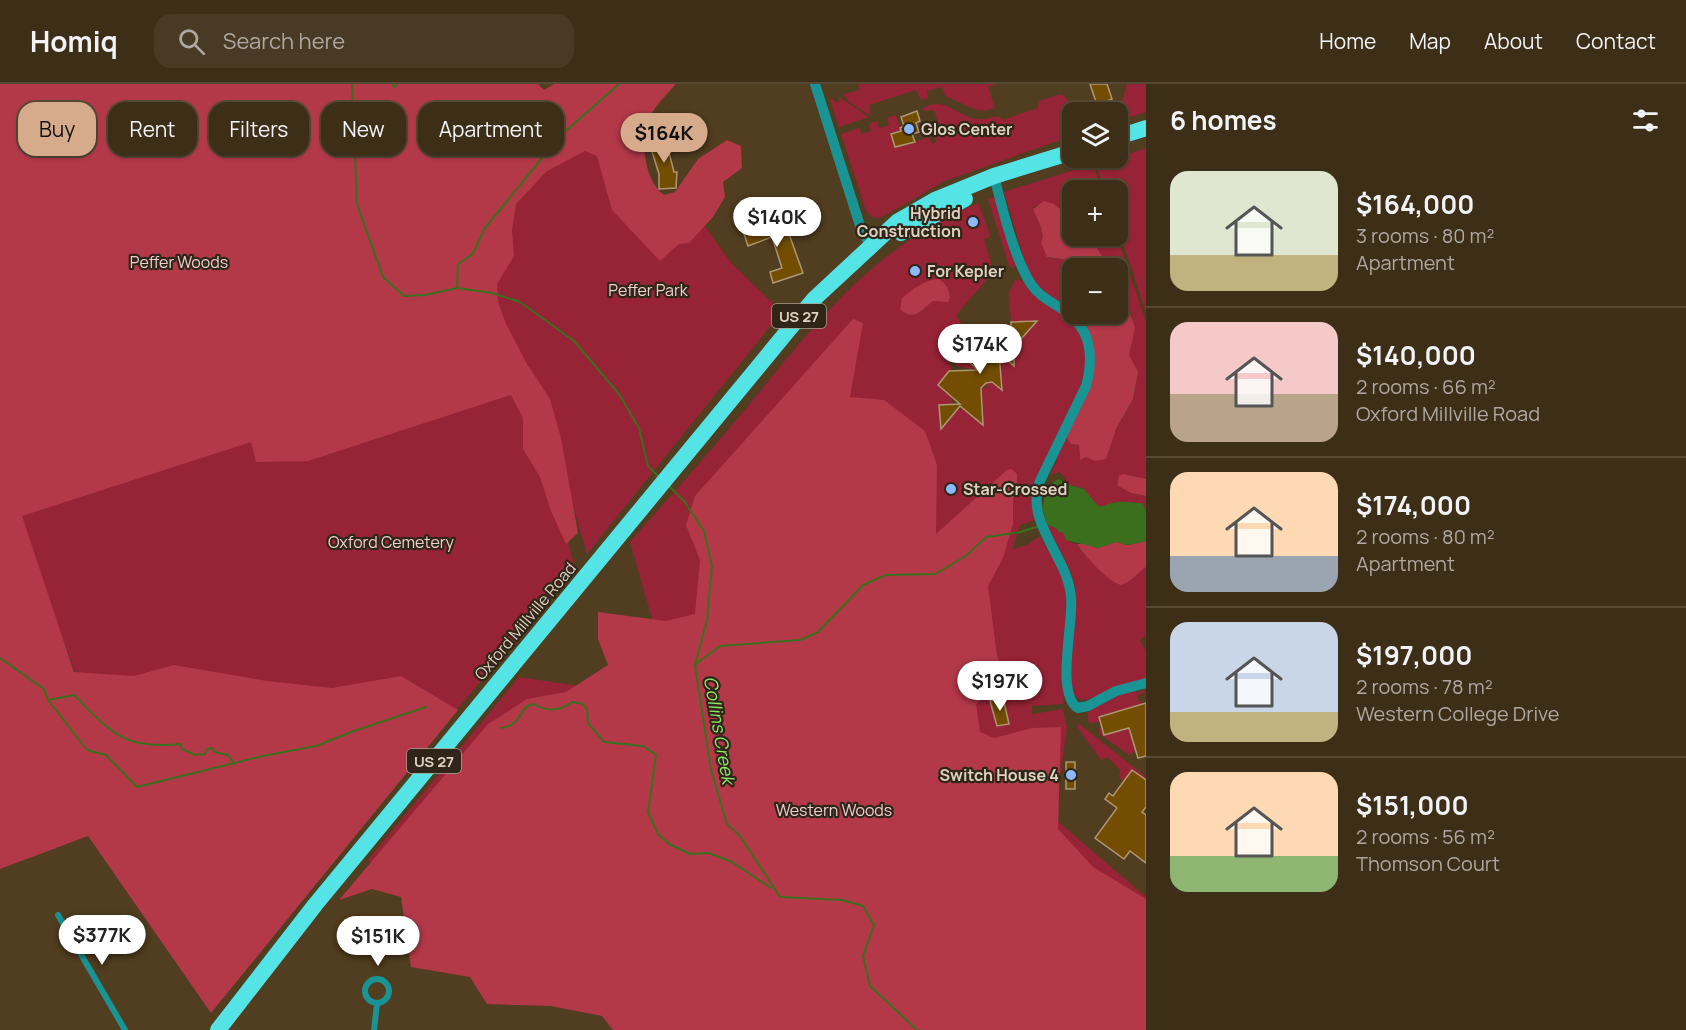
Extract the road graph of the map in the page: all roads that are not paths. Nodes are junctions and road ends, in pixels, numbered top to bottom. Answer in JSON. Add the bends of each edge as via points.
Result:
{"nodes":[{"id":1,"x":815,"y":84,"type":"edge"},
{"id":2,"x":1146,"y":128,"type":"edge"},
{"id":3,"x":1128,"y":134,"type":"edge"},
{"id":4,"x":1146,"y":137,"type":"edge"},
{"id":5,"x":1128,"y":143,"type":"edge"},
{"id":6,"x":1062,"y":156,"type":"edge"},
{"id":7,"x":1062,"y":163,"type":"edge"},
{"id":8,"x":995,"y":181,"type":"junction"},
{"id":9,"x":872,"y":246,"type":"junction"},
{"id":10,"x":1146,"y":682,"type":"edge"},
{"id":11,"x":58,"y":915,"type":"dead end"},
{"id":12,"x":377,"y":1004,"type":"dead end"},
{"id":13,"x":125,"y":1030,"type":"edge"},
{"id":14,"x":218,"y":1030,"type":"edge"},
{"id":15,"x":374,"y":1030,"type":"edge"}],
"edges":[{"from":1,"to":9,"type":"street","via":[[862,232]]},
{"from":2,"to":3,"type":"highway"},
{"from":4,"to":5,"type":"highway"},
{"from":6,"to":8,"type":"highway","number":"US 27"},
{"from":7,"to":8,"type":"highway","number":"US 27"},
{"from":8,"to":9,"type":"highway","number":"US 27","via":[[946,195],[897,222]]},
{"from":8,"to":10,"type":"street","via":[[1028,278],[1041,297],[1080,322],[1090,351],[1089,375],[1082,397],[1040,481],[1036,497],[1038,514],[1070,585],[1067,688],[1078,708]]},
{"from":9,"to":14,"type":"highway","name":"Oxford Millville Road","number":"US 27","via":[[814,298],[315,905]]},
{"from":11,"to":13,"type":"street"},
{"from":12,"to":15,"type":"street"}]}
